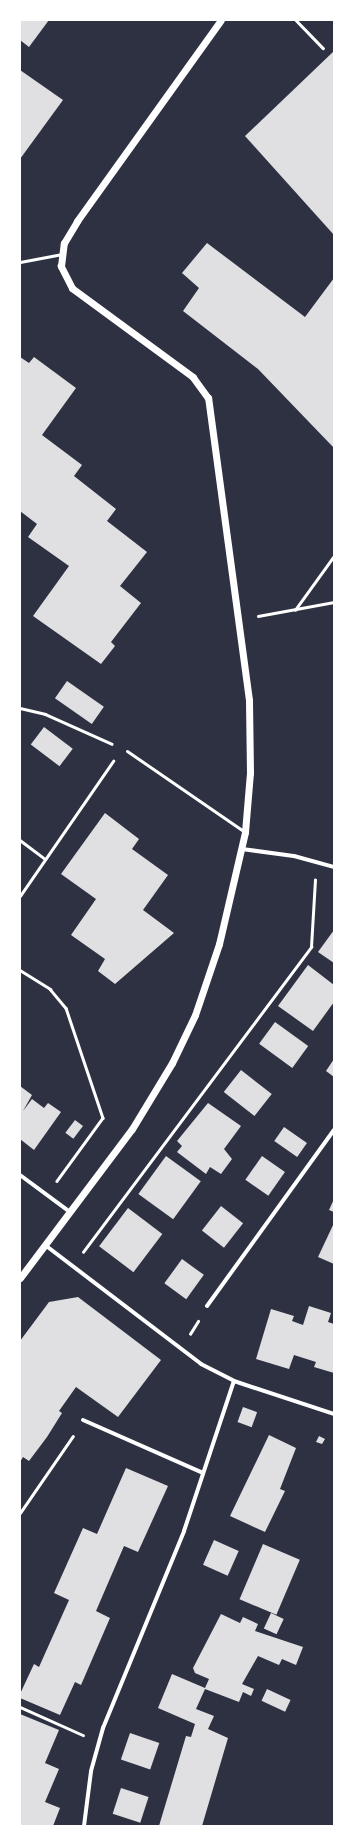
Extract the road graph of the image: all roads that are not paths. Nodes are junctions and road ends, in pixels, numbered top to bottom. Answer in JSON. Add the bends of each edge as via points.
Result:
{"nodes":[{"id":1,"x":221,"y":20,"type":"edge"},
{"id":2,"x":62,"y":254,"type":"junction"},
{"id":3,"x":20,"y":262,"type":"edge"},
{"id":4,"x":127,"y":751,"type":"road end"},
{"id":5,"x":245,"y":832,"type":"junction"},
{"id":6,"x":242,"y":849,"type":"junction"},
{"id":7,"x":334,"y":867,"type":"edge"},
{"id":8,"x":334,"y":1130,"type":"edge"},
{"id":9,"x":20,"y":1174,"type":"edge"},
{"id":10,"x":70,"y":1212,"type":"junction"},
{"id":11,"x":45,"y":1245,"type":"junction"},
{"id":12,"x":20,"y":1278,"type":"edge"},
{"id":13,"x":207,"y":1306,"type":"road end"},
{"id":14,"x":234,"y":1381,"type":"junction"},
{"id":15,"x":334,"y":1414,"type":"edge"},
{"id":16,"x":83,"y":1420,"type":"road end"},
{"id":17,"x":203,"y":1473,"type":"junction"},
{"id":18,"x":84,"y":1826,"type":"edge"}],
"edges":[{"from":1,"to":2,"type":"street","via":[[77,221]]},
{"from":2,"to":3,"type":"lane"},
{"from":2,"to":5,"type":"street","via":[[61,266],[72,288],[193,376],[208,398],[251,725]]},
{"from":4,"to":5,"type":"lane"},
{"from":5,"to":6,"type":"street"},
{"from":6,"to":7,"type":"street"},
{"from":6,"to":10,"type":"street","via":[[219,944],[184,1040],[146,1108]]},
{"from":8,"to":13,"type":"street"},
{"from":9,"to":10,"type":"street"},
{"from":10,"to":11,"type":"street"},
{"from":11,"to":12,"type":"street"},
{"from":11,"to":14,"type":"street","via":[[181,1349]]},
{"from":14,"to":15,"type":"street"},
{"from":14,"to":17,"type":"street"},
{"from":16,"to":17,"type":"street"},
{"from":17,"to":18,"type":"street","via":[[184,1531],[98,1742]]}]}
